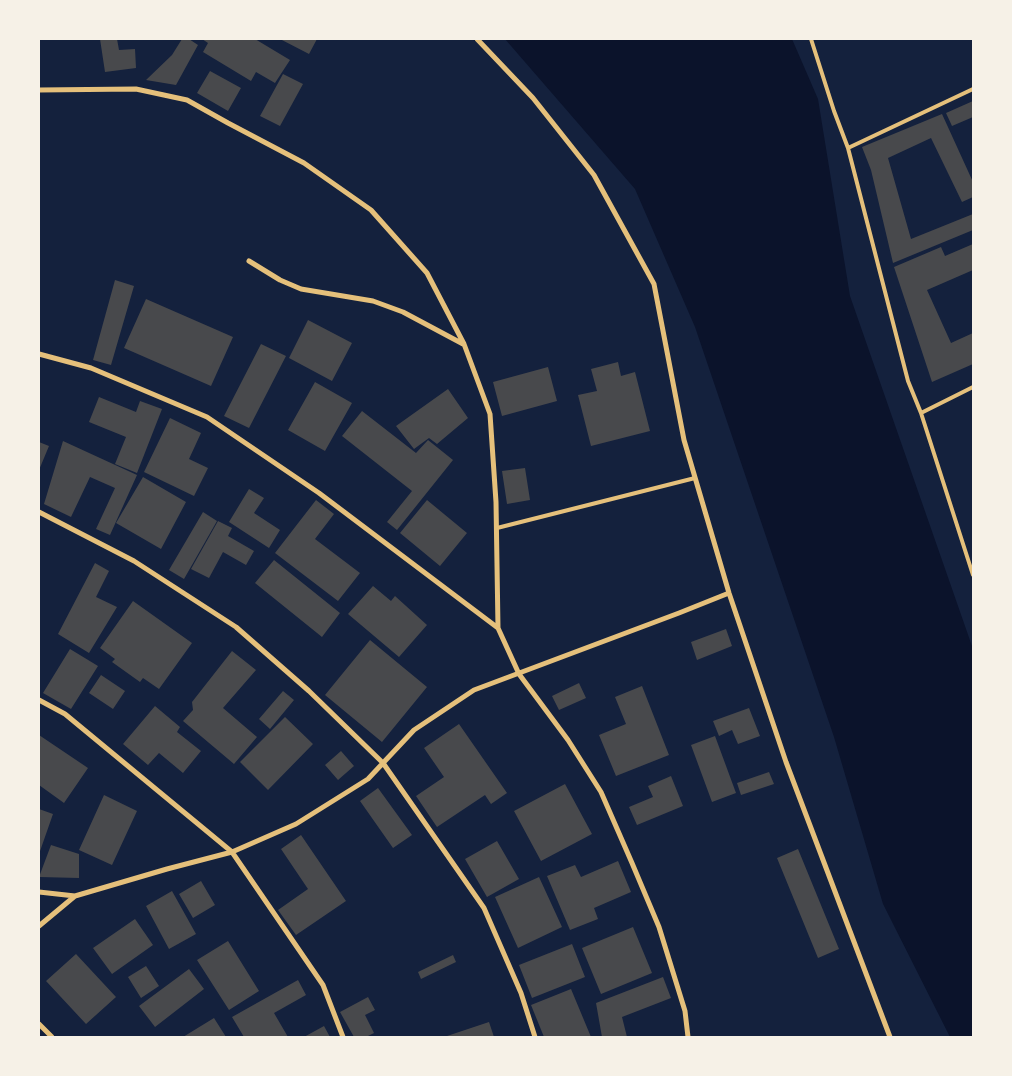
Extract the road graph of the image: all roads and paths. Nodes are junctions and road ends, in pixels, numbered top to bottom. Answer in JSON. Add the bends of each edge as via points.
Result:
{"nodes":[{"id":1,"x":477,"y":39,"type":"edge"},
{"id":2,"x":811,"y":39,"type":"edge"},
{"id":3,"x":973,"y":89,"type":"edge"},
{"id":4,"x":39,"y":90,"type":"edge"},
{"id":5,"x":848,"y":148,"type":"junction"},
{"id":6,"x":249,"y":261,"type":"dead end"},
{"id":7,"x":464,"y":344,"type":"junction"},
{"id":8,"x":39,"y":354,"type":"edge"},
{"id":9,"x":973,"y":388,"type":"edge"},
{"id":10,"x":921,"y":413,"type":"junction"},
{"id":11,"x":695,"y":478,"type":"junction"},
{"id":12,"x":39,"y":512,"type":"edge"},
{"id":13,"x":497,"y":528,"type":"junction"},
{"id":14,"x":973,"y":575,"type":"edge"},
{"id":15,"x":729,"y":593,"type":"junction"},
{"id":16,"x":498,"y":628,"type":"junction"},
{"id":17,"x":519,"y":674,"type":"junction"},
{"id":18,"x":39,"y":700,"type":"edge"},
{"id":19,"x":383,"y":763,"type":"junction"},
{"id":20,"x":232,"y":852,"type":"junction"},
{"id":21,"x":39,"y":892,"type":"edge"},
{"id":22,"x":74,"y":896,"type":"junction"},
{"id":23,"x":39,"y":926,"type":"edge"},
{"id":24,"x":39,"y":1024,"type":"edge"},
{"id":25,"x":52,"y":1037,"type":"edge"},
{"id":26,"x":343,"y":1037,"type":"edge"},
{"id":27,"x":536,"y":1037,"type":"edge"},
{"id":28,"x":688,"y":1037,"type":"edge"},
{"id":29,"x":890,"y":1037,"type":"edge"}],
"edges":[{"from":1,"to":11,"type":"street","via":[[533,98],[594,175],[654,284],[684,440]]},
{"from":2,"to":5,"type":"lane"},
{"from":3,"to":5,"type":"lane"},
{"from":4,"to":7,"type":"street","via":[[136,89],[187,100],[304,163],[371,210],[421,266]]},
{"from":5,"to":10,"type":"lane","via":[[908,381]]},
{"from":6,"to":7,"type":"street","via":[[280,280],[301,288],[373,301],[403,312]]},
{"from":7,"to":13,"type":"street","via":[[490,414]]},
{"from":8,"to":16,"type":"street","via":[[91,368],[207,417],[319,493]]},
{"from":9,"to":10,"type":"lane"},
{"from":10,"to":14,"type":"lane"},
{"from":11,"to":13,"type":"lane"},
{"from":11,"to":15,"type":"street"},
{"from":12,"to":19,"type":"street","via":[[134,561],[236,627],[309,691]]},
{"from":13,"to":16,"type":"street"},
{"from":15,"to":17,"type":"street"},
{"from":15,"to":29,"type":"street","via":[[786,762]]},
{"from":16,"to":17,"type":"street"},
{"from":17,"to":19,"type":"street","via":[[474,690],[414,730]]},
{"from":17,"to":28,"type":"street","via":[[568,740],[601,792],[659,927],[685,1011]]},
{"from":18,"to":20,"type":"street","via":[[65,714]]},
{"from":19,"to":20,"type":"street","via":[[368,779],[296,824]]},
{"from":19,"to":27,"type":"street","via":[[484,908],[521,993]]},
{"from":20,"to":22,"type":"street"},
{"from":20,"to":26,"type":"street","via":[[323,985]]},
{"from":21,"to":22,"type":"street"},
{"from":22,"to":23,"type":"street"},
{"from":24,"to":25,"type":"street"}]}
